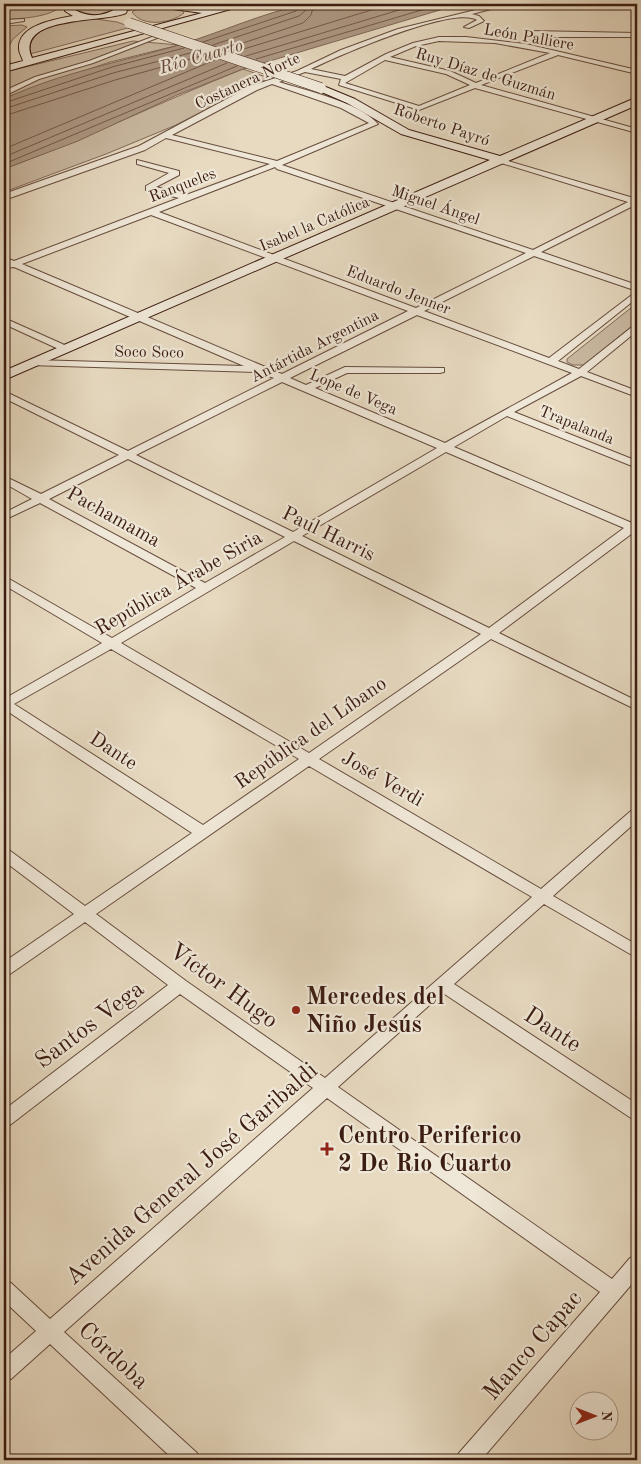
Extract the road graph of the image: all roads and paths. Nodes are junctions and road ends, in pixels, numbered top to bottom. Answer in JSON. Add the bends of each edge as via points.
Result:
{"nodes":[{"id":1,"x":149,"y":4,"type":"edge"},
{"id":2,"x":159,"y":4,"type":"edge"},
{"id":3,"x":234,"y":4,"type":"edge"},
{"id":4,"x":244,"y":4,"type":"edge"},
{"id":5,"x":508,"y":4,"type":"edge"},
{"id":6,"x":182,"y":5,"type":"edge"},
{"id":7,"x":72,"y":6,"type":"edge"},
{"id":8,"x":122,"y":8,"type":"edge"},
{"id":9,"x":207,"y":8,"type":"edge"},
{"id":10,"x":461,"y":15,"type":"junction"},
{"id":11,"x":94,"y":17,"type":"junction"},
{"id":12,"x":22,"y":20,"type":"dead end"},
{"id":13,"x":4,"y":22,"type":"edge"},
{"id":14,"x":132,"y":22,"type":"junction"},
{"id":15,"x":163,"y":24,"type":"junction"},
{"id":16,"x":467,"y":27,"type":"dead end"},
{"id":17,"x":528,"y":33,"type":"dead end"},
{"id":18,"x":382,"y":36,"type":"junction"},
{"id":19,"x":637,"y":36,"type":"edge"},
{"id":20,"x":154,"y":38,"type":"dead end"},
{"id":21,"x":415,"y":44,"type":"junction"},
{"id":22,"x":556,"y":53,"type":"junction"},
{"id":23,"x":385,"y":58,"type":"junction"},
{"id":24,"x":26,"y":60,"type":"junction"},
{"id":25,"x":4,"y":67,"type":"edge"},
{"id":26,"x":303,"y":69,"type":"junction"},
{"id":27,"x":637,"y":72,"type":"edge"},
{"id":28,"x":346,"y":78,"type":"junction"},
{"id":29,"x":272,"y":82,"type":"junction"},
{"id":30,"x":474,"y":86,"type":"junction"},
{"id":31,"x":4,"y":94,"type":"edge"},
{"id":32,"x":637,"y":101,"type":"edge"},
{"id":33,"x":595,"y":119,"type":"junction"},
{"id":34,"x":637,"y":131,"type":"edge"},
{"id":35,"x":167,"y":136,"type":"junction"},
{"id":36,"x":501,"y":160,"type":"junction"},
{"id":37,"x":140,"y":162,"type":"dead end"},
{"id":38,"x":276,"y":164,"type":"junction"},
{"id":39,"x":4,"y":197,"type":"edge"},
{"id":40,"x":187,"y":198,"type":"junction"},
{"id":41,"x":637,"y":201,"type":"edge"},
{"id":42,"x":395,"y":206,"type":"junction"},
{"id":43,"x":152,"y":212,"type":"junction"},
{"id":44,"x":534,"y":253,"type":"junction"},
{"id":45,"x":275,"y":258,"type":"junction"},
{"id":46,"x":7,"y":264,"type":"edge"},
{"id":47,"x":637,"y":288,"type":"edge"},
{"id":48,"x":637,"y":294,"type":"edge"},
{"id":49,"x":415,"y":312,"type":"junction"},
{"id":50,"x":141,"y":316,"type":"junction"},
{"id":51,"x":4,"y":321,"type":"edge"},
{"id":52,"x":637,"y":326,"type":"edge"},
{"id":53,"x":66,"y":349,"type":"junction"},
{"id":54,"x":551,"y":361,"type":"junction"},
{"id":55,"x":33,"y":363,"type":"junction"},
{"id":56,"x":264,"y":369,"type":"junction"},
{"id":57,"x":440,"y":370,"type":"dead end"},
{"id":58,"x":580,"y":372,"type":"junction"},
{"id":59,"x":4,"y":376,"type":"edge"},
{"id":60,"x":284,"y":377,"type":"junction"},
{"id":61,"x":308,"y":388,"type":"junction"},
{"id":62,"x":4,"y":394,"type":"edge"},
{"id":63,"x":637,"y":394,"type":"edge"},
{"id":64,"x":506,"y":412,"type":"junction"},
{"id":65,"x":446,"y":447,"type":"junction"},
{"id":66,"x":128,"y":455,"type":"junction"},
{"id":67,"x":637,"y":465,"type":"edge"},
{"id":68,"x":4,"y":480,"type":"edge"},
{"id":69,"x":40,"y":499,"type":"junction"},
{"id":70,"x":4,"y":517,"type":"edge"},
{"id":71,"x":636,"y":527,"type":"edge"},
{"id":72,"x":293,"y":536,"type":"junction"},
{"id":73,"x":4,"y":580,"type":"edge"},
{"id":74,"x":204,"y":588,"type":"junction"},
{"id":75,"x":490,"y":634,"type":"junction"},
{"id":76,"x":112,"y":643,"type":"junction"},
{"id":77,"x":4,"y":703,"type":"edge"},
{"id":78,"x":637,"y":706,"type":"edge"},
{"id":79,"x":307,"y":758,"type":"junction"},
{"id":80,"x":636,"y":817,"type":"edge"},
{"id":81,"x":202,"y":832,"type":"junction"},
{"id":82,"x":4,"y":854,"type":"edge"},
{"id":83,"x":543,"y":896,"type":"junction"},
{"id":84,"x":85,"y":913,"type":"junction"},
{"id":85,"x":637,"y":952,"type":"edge"},
{"id":86,"x":4,"y":970,"type":"edge"},
{"id":87,"x":180,"y":985,"type":"junction"},
{"id":88,"x":443,"y":985,"type":"junction"},
{"id":89,"x":327,"y":1087,"type":"junction"},
{"id":90,"x":637,"y":1113,"type":"edge"},
{"id":91,"x":4,"y":1120,"type":"edge"},
{"id":92,"x":637,"y":1264,"type":"edge"},
{"id":93,"x":4,"y":1289,"type":"edge"},
{"id":94,"x":614,"y":1291,"type":"junction"},
{"id":95,"x":50,"y":1331,"type":"junction"},
{"id":96,"x":4,"y":1372,"type":"edge"},
{"id":97,"x":189,"y":1460,"type":"edge"},
{"id":98,"x":467,"y":1460,"type":"edge"}],
"edges":[{"from":1,"to":8,"type":"main road"},
{"from":2,"to":6,"type":"main road"},
{"from":3,"to":9,"type":"main road"},
{"from":4,"to":9,"type":"main road"},
{"from":5,"to":10,"type":"street","name":"Costanera Norte"},
{"from":6,"to":9,"type":"main road"},
{"from":6,"to":15,"type":"main road","via":[[188,11],[185,16]]},
{"from":7,"to":11,"type":"main road","via":[[72,13]]},
{"from":7,"to":24,"type":"main road","via":[[23,35],[17,45],[18,57]]},
{"from":8,"to":11,"type":"main road"},
{"from":8,"to":14,"type":"main road","via":[[121,15]]},
{"from":9,"to":15,"type":"main road"},
{"from":9,"to":24,"type":"main road"},
{"from":10,"to":16,"type":"street","via":[[477,17],[481,21]]},
{"from":10,"to":18,"type":"street","name":"Costanera Norte"},
{"from":11,"to":14,"type":"main road","name":"Roberto Payró"},
{"from":11,"to":24,"type":"main road","via":[[40,28],[27,40],[24,47]]},
{"from":12,"to":13,"type":"street"},
{"from":14,"to":36,"type":"main road","name":"Roberto Payró","bridge":true,"via":[[324,87],[405,132]]},
{"from":15,"to":24,"type":"main road"},
{"from":17,"to":19,"type":"street"},
{"from":18,"to":21,"type":"street"},
{"from":18,"to":26,"type":"street","name":"Costanera Norte"},
{"from":20,"to":31,"type":"street","via":[[37,78]]},
{"from":21,"to":22,"type":"street","name":"León Palliere","via":[[475,40]]},
{"from":21,"to":23,"type":"street"},
{"from":22,"to":27,"type":"street","name":"León Palliere"},
{"from":22,"to":30,"type":"street"},
{"from":23,"to":28,"type":"street"},
{"from":23,"to":30,"type":"street","name":"Ruy Díaz de Guzmán","via":[[448,72]]},
{"from":24,"to":25,"type":"main road"},
{"from":26,"to":28,"type":"street"},
{"from":26,"to":29,"type":"street","name":"Costanera Norte"},
{"from":28,"to":30,"type":"street","via":[[341,84],[419,108]]},
{"from":29,"to":35,"type":"street","name":"Costanera Norte","via":[[237,97]]},
{"from":29,"to":38,"type":"street","name":"Ranqueles","via":[[374,122],[371,127]]},
{"from":30,"to":33,"type":"street","name":"Ruy Díaz de Guzmán"},
{"from":32,"to":33,"type":"main road","name":"Isabel la Católica"},
{"from":33,"to":34,"type":"street","name":"Ruy Díaz de Guzmán"},
{"from":33,"to":36,"type":"main road","name":"Isabel la Católica"},
{"from":35,"to":38,"type":"street","name":"Miguel Ángel"},
{"from":35,"to":39,"type":"street","name":"Costanera Norte"},
{"from":36,"to":41,"type":"street","name":"Roberto Payró"},
{"from":36,"to":42,"type":"main road","name":"Isabel la Católica"},
{"from":37,"to":40,"type":"street","via":[[176,173],[150,185],[151,190]]},
{"from":38,"to":40,"type":"street","name":"Ranqueles"},
{"from":38,"to":42,"type":"street","name":"Miguel Ángel"},
{"from":40,"to":43,"type":"street","name":"Ranqueles"},
{"from":41,"to":44,"type":"street","name":"Antártida Argentina"},
{"from":42,"to":44,"type":"street","name":"Miguel Ángel"},
{"from":42,"to":45,"type":"main road","name":"Isabel la Católica"},
{"from":43,"to":45,"type":"street","name":"Eduardo Jenner"},
{"from":43,"to":46,"type":"street","name":"Ranqueles"},
{"from":44,"to":47,"type":"street","name":"Miguel Ángel"},
{"from":44,"to":49,"type":"street","name":"Antártida Argentina"},
{"from":45,"to":49,"type":"street","name":"Eduardo Jenner"},
{"from":45,"to":50,"type":"main road","name":"Isabel la Católica"},
{"from":46,"to":50,"type":"street","name":"Lope de Vega"},
{"from":48,"to":54,"type":"street"},
{"from":49,"to":54,"type":"street","name":"Eduardo Jenner"},
{"from":49,"to":60,"type":"street","name":"Antártida Argentina"},
{"from":50,"to":53,"type":"main road","name":"Isabel la Católica"},
{"from":50,"to":56,"type":"street","name":"Lope de Vega"},
{"from":51,"to":53,"type":"street"},
{"from":52,"to":58,"type":"street","name":"República Árabe Siria"},
{"from":53,"to":55,"type":"main road","name":"Isabel la Católica"},
{"from":54,"to":58,"type":"street","name":"Eduardo Jenner"},
{"from":55,"to":56,"type":"street","name":"Soco Soco"},
{"from":55,"to":59,"type":"main road","name":"Isabel la Católica"},
{"from":56,"to":60,"type":"street","name":"Lope de Vega"},
{"from":57,"to":61,"type":"street","via":[[345,370]]},
{"from":58,"to":63,"type":"street","name":"Eduardo Jenner"},
{"from":58,"to":64,"type":"street","name":"República Árabe Siria"},
{"from":60,"to":61,"type":"street","name":"Lope de Vega"},
{"from":60,"to":66,"type":"street","name":"Antártida Argentina"},
{"from":61,"to":65,"type":"street","name":"Lope de Vega"},
{"from":62,"to":66,"type":"street","name":"Paul Harris"},
{"from":64,"to":65,"type":"street","name":"República Árabe Siria"},
{"from":64,"to":67,"type":"street","name":"Trapalanda"},
{"from":65,"to":71,"type":"street","name":"Lope de Vega"},
{"from":65,"to":72,"type":"street","name":"República Árabe Siria"},
{"from":66,"to":69,"type":"street","name":"Antártida Argentina"},
{"from":66,"to":72,"type":"street","name":"Paul Harris"},
{"from":68,"to":69,"type":"street","name":"Pachamama"},
{"from":69,"to":70,"type":"street","name":"Antártida Argentina"},
{"from":69,"to":74,"type":"street","name":"Pachamama"},
{"from":71,"to":75,"type":"street","name":"República del Líbano"},
{"from":72,"to":74,"type":"street","name":"República Árabe Siria"},
{"from":72,"to":75,"type":"street","name":"Paul Harris"},
{"from":73,"to":76,"type":"street","name":"José Verdi"},
{"from":74,"to":76,"type":"street","name":"República Árabe Siria"},
{"from":75,"to":78,"type":"street","name":"Paul Harris"},
{"from":75,"to":79,"type":"street","name":"República del Líbano"},
{"from":76,"to":77,"type":"street","name":"República Árabe Siria"},
{"from":76,"to":79,"type":"street","name":"José Verdi"},
{"from":77,"to":81,"type":"street","name":"Dante"},
{"from":79,"to":81,"type":"street","name":"República del Líbano"},
{"from":79,"to":83,"type":"street","name":"José Verdi"},
{"from":80,"to":83,"type":"street","name":"Avenida General José Garibaldi"},
{"from":81,"to":84,"type":"street","name":"República del Líbano"},
{"from":82,"to":84,"type":"street","name":"Víctor Hugo"},
{"from":83,"to":85,"type":"street","name":"José Verdi"},
{"from":83,"to":88,"type":"street","name":"Avenida General José Garibaldi"},
{"from":84,"to":86,"type":"street","name":"República del Líbano"},
{"from":84,"to":87,"type":"street","name":"Víctor Hugo"},
{"from":87,"to":89,"type":"street","name":"Víctor Hugo"},
{"from":87,"to":91,"type":"street","name":"Santos Vega"},
{"from":88,"to":89,"type":"street","name":"Avenida General José Garibaldi"},
{"from":88,"to":90,"type":"street","name":"Dante"},
{"from":89,"to":94,"type":"street","name":"Víctor Hugo"},
{"from":89,"to":95,"type":"street","name":"Avenida General José Garibaldi"},
{"from":92,"to":94,"type":"street","name":"Manco Capac"},
{"from":93,"to":95,"type":"street","name":"Córdoba"},
{"from":94,"to":98,"type":"street","name":"Manco Capac"},
{"from":95,"to":96,"type":"street","name":"Avenida General José Garibaldi"},
{"from":95,"to":97,"type":"street","name":"Córdoba"}]}
